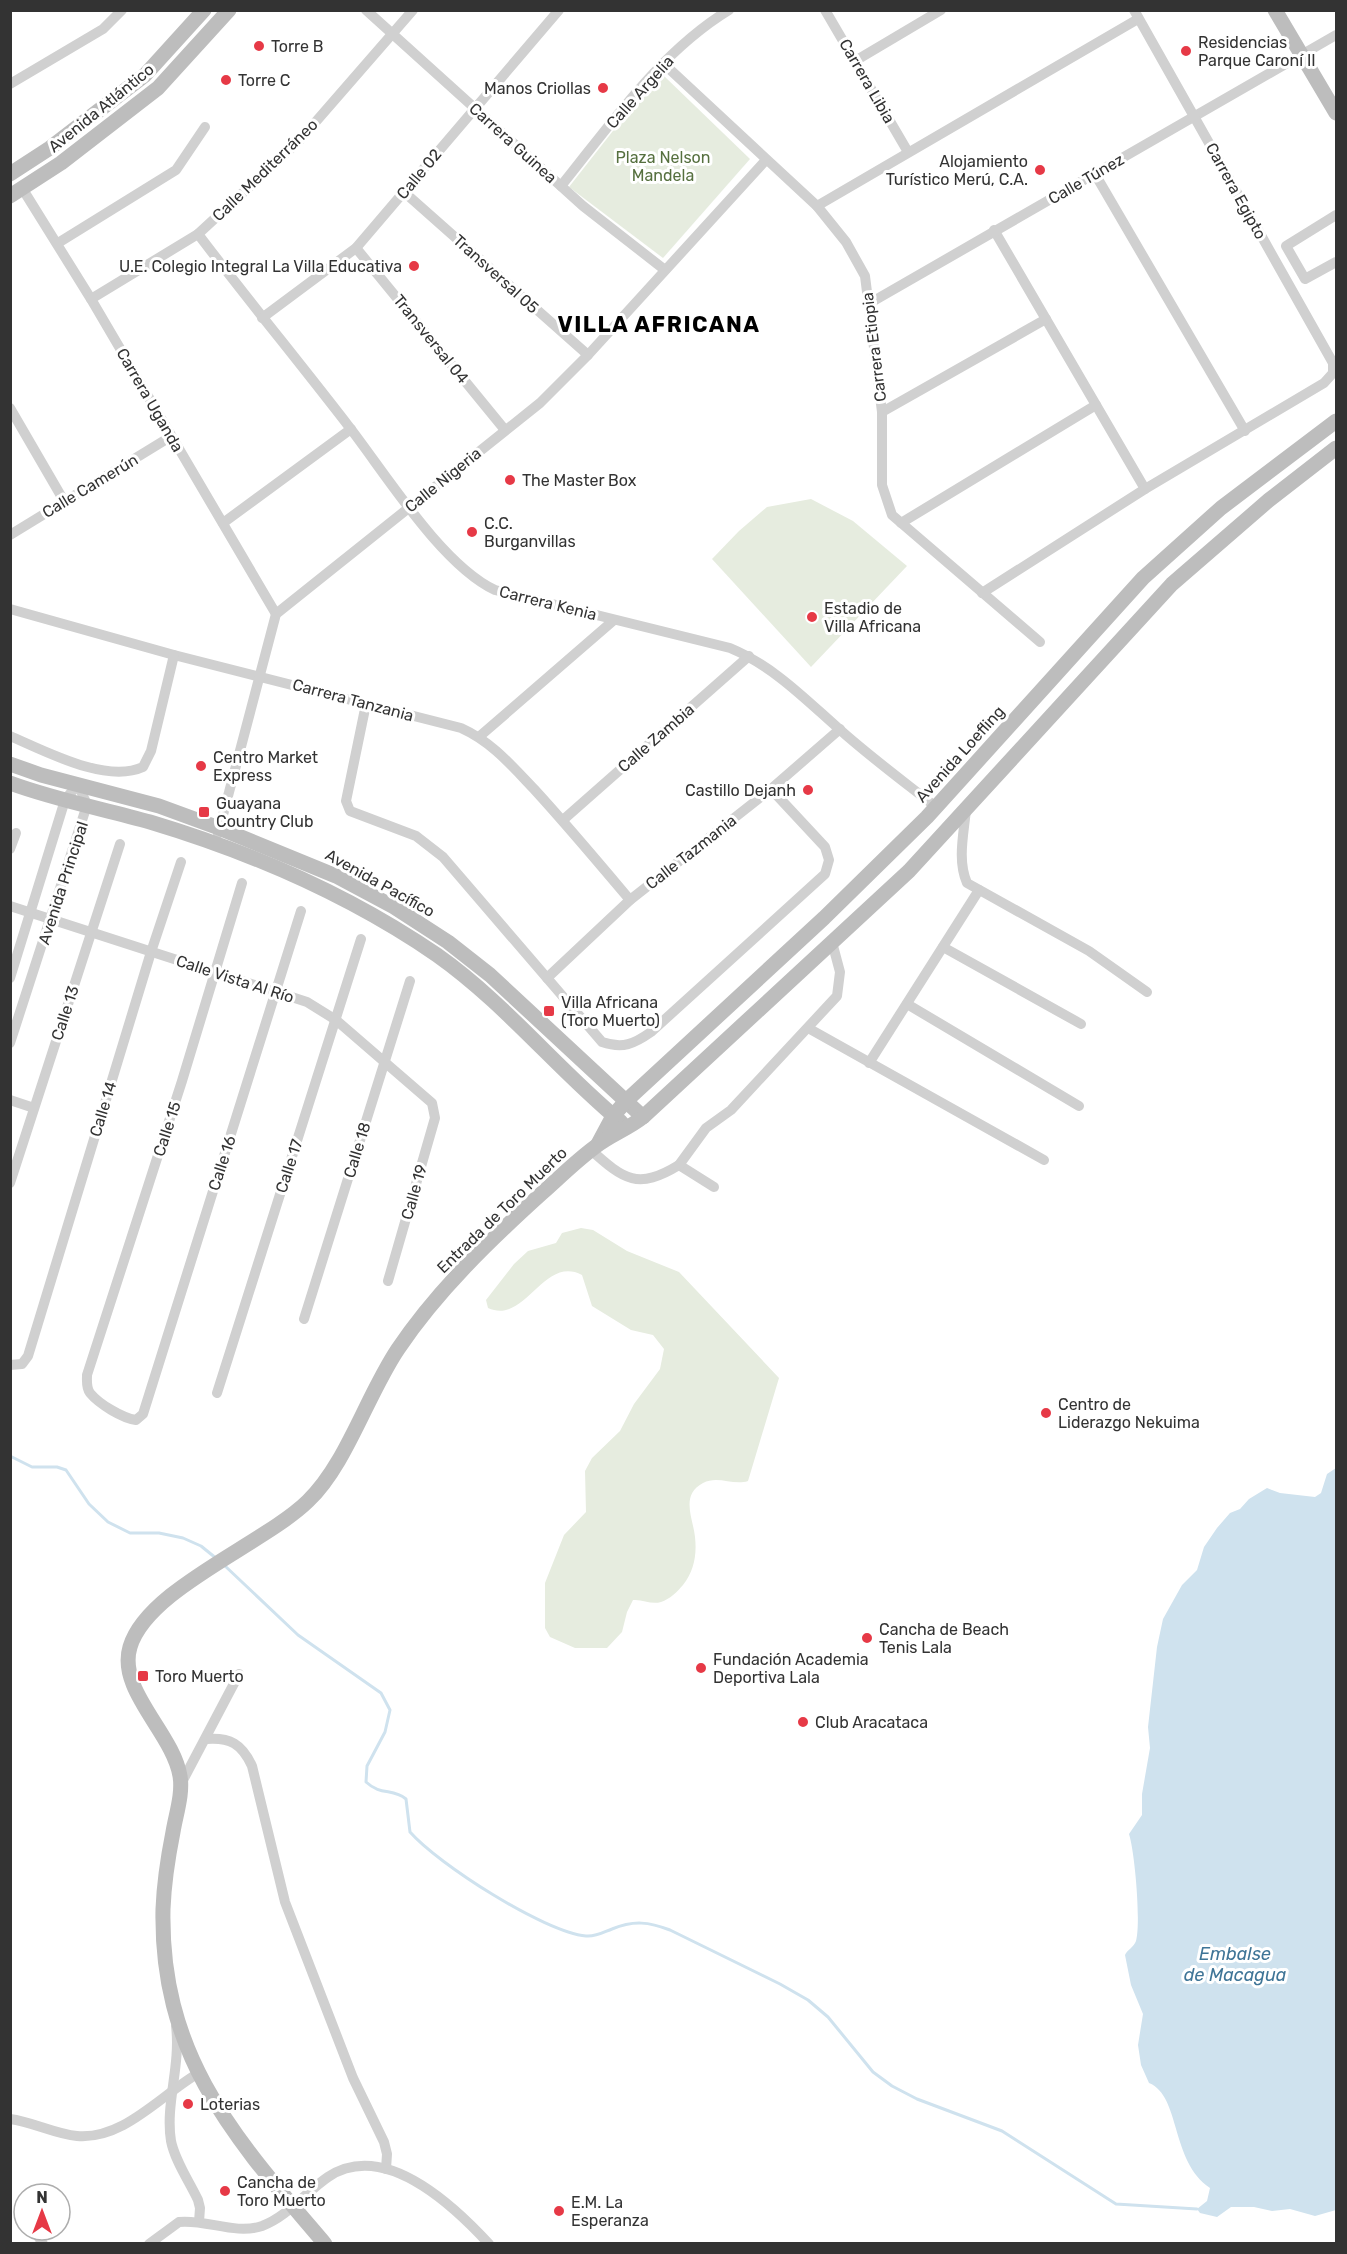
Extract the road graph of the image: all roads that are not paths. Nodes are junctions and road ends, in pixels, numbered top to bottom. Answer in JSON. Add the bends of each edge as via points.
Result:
{"nodes":[{"id":1,"x":122,"y":10,"type":"edge"},
{"id":2,"x":204,"y":10,"type":"edge"},
{"id":3,"x":229,"y":10,"type":"edge"},
{"id":4,"x":366,"y":10,"type":"edge"},
{"id":5,"x":413,"y":10,"type":"edge"},
{"id":6,"x":559,"y":10,"type":"edge"},
{"id":7,"x":729,"y":10,"type":"edge"},
{"id":8,"x":825,"y":10,"type":"edge"},
{"id":9,"x":941,"y":10,"type":"edge"},
{"id":10,"x":1275,"y":10,"type":"edge"},
{"id":11,"x":1136,"y":15,"type":"edge"},
{"id":12,"x":394,"y":34,"type":"junction"},
{"id":13,"x":1336,"y":35,"type":"edge"},
{"id":14,"x":1302,"y":55,"type":"junction"},
{"id":15,"x":855,"y":61,"type":"junction"},
{"id":16,"x":664,"y":64,"type":"junction"},
{"id":17,"x":10,"y":84,"type":"edge"},
{"id":18,"x":474,"y":107,"type":"junction"},
{"id":19,"x":1336,"y":113,"type":"edge"},
{"id":20,"x":1194,"y":117,"type":"junction"},
{"id":21,"x":205,"y":127,"type":"dead end"},
{"id":22,"x":908,"y":152,"type":"junction"},
{"id":23,"x":765,"y":161,"type":"junction"},
{"id":24,"x":10,"y":174,"type":"edge"},
{"id":25,"x":1095,"y":174,"type":"junction"},
{"id":26,"x":561,"y":186,"type":"junction"},
{"id":27,"x":16,"y":192,"type":"edge"},
{"id":28,"x":404,"y":192,"type":"junction"},
{"id":29,"x":816,"y":206,"type":"junction"},
{"id":30,"x":1336,"y":215,"type":"edge"},
{"id":31,"x":994,"y":230,"type":"junction"},
{"id":32,"x":198,"y":234,"type":"junction"},
{"id":33,"x":57,"y":243,"type":"junction"},
{"id":34,"x":356,"y":248,"type":"junction"},
{"id":35,"x":1336,"y":262,"type":"edge"},
{"id":36,"x":665,"y":270,"type":"junction"},
{"id":37,"x":91,"y":299,"type":"junction"},
{"id":38,"x":870,"y":303,"type":"junction"},
{"id":39,"x":262,"y":318,"type":"junction"},
{"id":40,"x":1046,"y":319,"type":"junction"},
{"id":41,"x":588,"y":355,"type":"junction"},
{"id":42,"x":1096,"y":405,"type":"junction"},
{"id":43,"x":10,"y":408,"type":"edge"},
{"id":44,"x":882,"y":412,"type":"junction"},
{"id":45,"x":1336,"y":421,"type":"edge"},
{"id":46,"x":351,"y":429,"type":"junction"},
{"id":47,"x":505,"y":430,"type":"junction"},
{"id":48,"x":1245,"y":431,"type":"junction"},
{"id":49,"x":171,"y":437,"type":"junction"},
{"id":50,"x":1336,"y":448,"type":"edge"},
{"id":51,"x":1145,"y":489,"type":"junction"},
{"id":52,"x":64,"y":501,"type":"junction"},
{"id":53,"x":410,"y":507,"type":"junction"},
{"id":54,"x":223,"y":523,"type":"junction"},
{"id":55,"x":901,"y":523,"type":"junction"},
{"id":56,"x":10,"y":535,"type":"edge"},
{"id":57,"x":982,"y":593,"type":"junction"},
{"id":58,"x":10,"y":609,"type":"edge"},
{"id":59,"x":276,"y":614,"type":"junction"},
{"id":60,"x":614,"y":620,"type":"junction"},
{"id":61,"x":1040,"y":642,"type":"dead end"},
{"id":62,"x":174,"y":655,"type":"junction"},
{"id":63,"x":749,"y":656,"type":"junction"},
{"id":64,"x":260,"y":675,"type":"junction"},
{"id":65,"x":366,"y":704,"type":"junction"},
{"id":66,"x":840,"y":729,"type":"junction"},
{"id":67,"x":10,"y":736,"type":"edge"},
{"id":68,"x":480,"y":736,"type":"junction"},
{"id":69,"x":10,"y":764,"type":"edge"},
{"id":70,"x":10,"y":783,"type":"edge"},
{"id":71,"x":78,"y":784,"type":"junction"},
{"id":72,"x":771,"y":789,"type":"junction"},
{"id":73,"x":65,"y":800,"type":"junction"},
{"id":74,"x":87,"y":805,"type":"junction"},
{"id":75,"x":936,"y":807,"type":"junction"},
{"id":76,"x":966,"y":809,"type":"junction"},
{"id":77,"x":563,"y":820,"type":"junction"},
{"id":78,"x":219,"y":828,"type":"junction"},
{"id":79,"x":16,"y":832,"type":"dead end"},
{"id":80,"x":120,"y":844,"type":"dead end"},
{"id":81,"x":215,"y":845,"type":"junction"},
{"id":82,"x":10,"y":849,"type":"edge"},
{"id":83,"x":181,"y":862,"type":"dead end"},
{"id":84,"x":242,"y":883,"type":"dead end"},
{"id":85,"x":979,"y":890,"type":"junction"},
{"id":86,"x":630,"y":900,"type":"junction"},
{"id":87,"x":10,"y":906,"type":"edge"},
{"id":88,"x":301,"y":911,"type":"dead end"},
{"id":89,"x":32,"y":912,"type":"junction"},
{"id":90,"x":52,"y":919,"type":"junction"},
{"id":91,"x":92,"y":932,"type":"junction"},
{"id":92,"x":361,"y":939,"type":"dead end"},
{"id":93,"x":832,"y":942,"type":"junction"},
{"id":94,"x":943,"y":947,"type":"junction"},
{"id":95,"x":151,"y":952,"type":"junction"},
{"id":96,"x":215,"y":973,"type":"junction"},
{"id":97,"x":10,"y":978,"type":"edge"},
{"id":98,"x":546,"y":978,"type":"junction"},
{"id":99,"x":410,"y":981,"type":"dead end"},
{"id":100,"x":1147,"y":992,"type":"dead end"},
{"id":101,"x":277,"y":993,"type":"junction"},
{"id":102,"x":907,"y":1004,"type":"junction"},
{"id":103,"x":336,"y":1020,"type":"junction"},
{"id":104,"x":1081,"y":1024,"type":"dead end"},
{"id":105,"x":808,"y":1028,"type":"junction"},
{"id":106,"x":10,"y":1043,"type":"edge"},
{"id":107,"x":385,"y":1060,"type":"junction"},
{"id":108,"x":869,"y":1062,"type":"junction"},
{"id":109,"x":10,"y":1100,"type":"edge"},
{"id":110,"x":626,"y":1101,"type":"junction"},
{"id":111,"x":432,"y":1103,"type":"joint"},
{"id":112,"x":1079,"y":1106,"type":"dead end"},
{"id":113,"x":34,"y":1108,"type":"junction"},
{"id":114,"x":614,"y":1116,"type":"junction"},
{"id":115,"x":643,"y":1118,"type":"junction"},
{"id":116,"x":629,"y":1128,"type":"junction"},
{"id":117,"x":594,"y":1147,"type":"junction"},
{"id":118,"x":1044,"y":1160,"type":"dead end"},
{"id":119,"x":679,"y":1165,"type":"junction"},
{"id":120,"x":10,"y":1183,"type":"edge"},
{"id":121,"x":714,"y":1187,"type":"dead end"},
{"id":122,"x":388,"y":1281,"type":"dead end"},
{"id":123,"x":304,"y":1319,"type":"dead end"},
{"id":124,"x":10,"y":1365,"type":"edge"},
{"id":125,"x":216,"y":1393,"type":"dead end"},
{"id":126,"x":143,"y":1414,"type":"joint"},
{"id":127,"x":239,"y":1674,"type":"dead end"},
{"id":128,"x":206,"y":1739,"type":"junction"},
{"id":129,"x":181,"y":1784,"type":"junction"},
{"id":130,"x":173,"y":2001,"type":"junction"},
{"id":131,"x":197,"y":2074,"type":"junction"},
{"id":132,"x":173,"y":2089,"type":"junction"},
{"id":133,"x":10,"y":2120,"type":"edge"},
{"id":134,"x":386,"y":2169,"type":"junction"},
{"id":135,"x":293,"y":2206,"type":"junction"},
{"id":136,"x":199,"y":2223,"type":"junction"},
{"id":137,"x":322,"y":2242,"type":"edge"},
{"id":138,"x":149,"y":2244,"type":"edge"},
{"id":139,"x":489,"y":2244,"type":"edge"}],
"edges":[{"from":1,"to":17,"type":"street","via":[[103,29]]},
{"from":2,"to":24,"type":"street","name":"Avenida Atlántico","via":[[145,75]]},
{"from":3,"to":27,"type":"street","name":"Avenida Atlántico","via":[[158,88],[61,163]]},
{"from":4,"to":12,"type":"street","name":"Carrera Guinea"},
{"from":5,"to":12,"type":"street","name":"Calle Mediterráneo"},
{"from":6,"to":18,"type":"street","name":"Calle 02"},
{"from":7,"to":16,"type":"street","name":"Calle Argelia","via":[[686,41]]},
{"from":8,"to":15,"type":"street","name":"Carrera Libia"},
{"from":9,"to":15,"type":"street"},
{"from":10,"to":14,"type":"street"},
{"from":11,"to":20,"type":"street","name":"Carrera Egipto"},
{"from":11,"to":22,"type":"street"},
{"from":12,"to":18,"type":"street","name":"Carrera Guinea"},
{"from":12,"to":32,"type":"street","name":"Calle Mediterráneo","via":[[299,141]]},
{"from":13,"to":14,"type":"street","name":"Calle Túnez"},
{"from":14,"to":19,"type":"street"},
{"from":14,"to":20,"type":"street","name":"Calle Túnez"},
{"from":15,"to":22,"type":"street","name":"Carrera Libia"},
{"from":16,"to":23,"type":"street","name":"Carrera Etiopia"},
{"from":16,"to":26,"type":"street","name":"Calle Argelia"},
{"from":18,"to":26,"type":"street","name":"Carrera Guinea"},
{"from":18,"to":28,"type":"street","name":"Calle 02"},
{"from":20,"to":25,"type":"street","name":"Calle Túnez"},
{"from":20,"to":48,"type":"street","name":"Carrera Egipto","via":[[1333,363],[1333,373],[1324,383]]},
{"from":21,"to":33,"type":"street","via":[[176,170]]},
{"from":22,"to":29,"type":"street"},
{"from":23,"to":29,"type":"street","name":"Carrera Etiopia"},
{"from":23,"to":36,"type":"street","name":"Calle Nigeria"},
{"from":25,"to":31,"type":"street","name":"Calle Túnez"},
{"from":25,"to":48,"type":"street"},
{"from":26,"to":36,"type":"street","name":"Carrera Guinea"},
{"from":27,"to":33,"type":"street","name":"Carrera Uganda"},
{"from":28,"to":34,"type":"street","name":"Calle 02"},
{"from":28,"to":41,"type":"street","name":"Transversal 05"},
{"from":29,"to":38,"type":"street","name":"Carrera Etiopia","via":[[846,242],[865,276]]},
{"from":30,"to":35,"type":"street","via":[[1286,246],[1305,279]]},
{"from":31,"to":38,"type":"street","name":"Calle Túnez"},
{"from":31,"to":40,"type":"street"},
{"from":32,"to":37,"type":"street","name":"Calle Mediterráneo"},
{"from":32,"to":39,"type":"street","name":"Carrera Kenia"},
{"from":33,"to":37,"type":"street","name":"Carrera Uganda"},
{"from":34,"to":39,"type":"street","name":"Calle 02"},
{"from":34,"to":47,"type":"street","name":"Transversal 04"},
{"from":36,"to":41,"type":"street","name":"Calle Nigeria"},
{"from":37,"to":49,"type":"street","name":"Carrera Uganda"},
{"from":38,"to":44,"type":"street","name":"Carrera Etiopia"},
{"from":39,"to":46,"type":"street","name":"Carrera Kenia"},
{"from":40,"to":42,"type":"street"},
{"from":40,"to":44,"type":"street"},
{"from":41,"to":47,"type":"street","name":"Calle Nigeria","via":[[540,403]]},
{"from":42,"to":51,"type":"street"},
{"from":42,"to":55,"type":"street"},
{"from":43,"to":52,"type":"street"},
{"from":44,"to":55,"type":"street","name":"Carrera Etiopia","via":[[882,485],[892,515]]},
{"from":45,"to":75,"type":"street","name":"Avenida Loefling","via":[[1221,508],[1143,578]]},
{"from":46,"to":53,"type":"street","name":"Carrera Kenia"},
{"from":46,"to":54,"type":"street"},
{"from":47,"to":53,"type":"street","name":"Calle Nigeria"},
{"from":48,"to":51,"type":"street"},
{"from":49,"to":52,"type":"street","name":"Calle Camerún"},
{"from":49,"to":54,"type":"street","name":"Carrera Uganda"},
{"from":50,"to":76,"type":"street","via":[[1172,584]]},
{"from":51,"to":57,"type":"street"},
{"from":52,"to":56,"type":"street","name":"Calle Camerún"},
{"from":53,"to":59,"type":"street","name":"Calle Nigeria"},
{"from":53,"to":60,"type":"street","name":"Carrera Kenia","via":[[462,569],[478,582],[495,590]]},
{"from":54,"to":59,"type":"street","name":"Carrera Uganda"},
{"from":55,"to":57,"type":"street","name":"Carrera Etiopia"},
{"from":57,"to":61,"type":"street","name":"Carrera Etiopia"},
{"from":58,"to":62,"type":"street","name":"Carrera Tanzania"},
{"from":59,"to":64,"type":"street"},
{"from":60,"to":63,"type":"street","name":"Carrera Kenia"},
{"from":60,"to":68,"type":"street"},
{"from":62,"to":64,"type":"street","name":"Carrera Tanzania"},
{"from":62,"to":67,"type":"street","via":[[151,751],[143,767],[122,773],[78,763]]},
{"from":63,"to":66,"type":"street","name":"Carrera Kenia"},
{"from":63,"to":77,"type":"street","name":"Calle Zambia"},
{"from":64,"to":65,"type":"street","name":"Carrera Tanzania"},
{"from":64,"to":78,"type":"street"},
{"from":65,"to":68,"type":"street","name":"Carrera Tanzania"},
{"from":65,"to":98,"type":"street","via":[[346,801],[350,811],[416,836],[443,857]]},
{"from":66,"to":72,"type":"street","name":"Calle Tazmania"},
{"from":66,"to":75,"type":"street","name":"Carrera Kenia"},
{"from":68,"to":77,"type":"street","name":"Carrera Tanzania"},
{"from":69,"to":71,"type":"street","name":"Avenida Pacífico"},
{"from":70,"to":73,"type":"street","name":"Avenida Pacífico"},
{"from":71,"to":73,"type":"street","name":"Avenida Principal"},
{"from":71,"to":74,"type":"street","name":"Avenida Principal"},
{"from":71,"to":78,"type":"street","name":"Avenida Pacífico","via":[[159,806]]},
{"from":72,"to":86,"type":"street","name":"Calle Tazmania"},
{"from":72,"to":98,"type":"street","via":[[825,847],[829,860],[825,874],[651,1032],[634,1044],[618,1047],[602,1042]]},
{"from":73,"to":74,"type":"street","name":"Avenida Pacífico"},
{"from":73,"to":89,"type":"street","name":"Avenida Principal"},
{"from":74,"to":81,"type":"street","name":"Avenida Pacífico"},
{"from":74,"to":90,"type":"street","name":"Avenida Principal"},
{"from":75,"to":110,"type":"street","name":"Avenida Loefling","via":[[824,918]]},
{"from":76,"to":85,"type":"street","via":[[963,873],[967,883]]},
{"from":76,"to":93,"type":"street","via":[[909,872]]},
{"from":77,"to":86,"type":"street","name":"Carrera Tanzania"},
{"from":78,"to":81,"type":"street"},
{"from":78,"to":110,"type":"street","name":"Avenida Pacífico","via":[[336,876],[448,942],[528,1009]]},
{"from":79,"to":82,"type":"street"},
{"from":80,"to":91,"type":"street","name":"Calle 13"},
{"from":81,"to":114,"type":"street","name":"Avenida Pacífico","via":[[328,891],[438,956],[524,1028]]},
{"from":83,"to":95,"type":"street","name":"Calle 14"},
{"from":84,"to":96,"type":"street","name":"Calle 15"},
{"from":85,"to":94,"type":"street"},
{"from":85,"to":100,"type":"street","via":[[1089,951]]},
{"from":86,"to":98,"type":"street","name":"Calle Tazmania"},
{"from":87,"to":89,"type":"street","name":"Calle Vista Al Río"},
{"from":88,"to":101,"type":"street","name":"Calle 16"},
{"from":89,"to":90,"type":"street","name":"Calle Vista Al Río"},
{"from":89,"to":97,"type":"street","name":"Avenida Principal"},
{"from":90,"to":91,"type":"street","name":"Calle Vista Al Río"},
{"from":90,"to":106,"type":"street","name":"Avenida Principal"},
{"from":91,"to":95,"type":"street","name":"Calle Vista Al Río"},
{"from":91,"to":113,"type":"street","name":"Calle 13"},
{"from":92,"to":103,"type":"street","name":"Calle 17"},
{"from":93,"to":105,"type":"street","via":[[840,972],[837,996]]},
{"from":93,"to":115,"type":"street"},
{"from":94,"to":102,"type":"street"},
{"from":94,"to":104,"type":"street"},
{"from":95,"to":96,"type":"street","name":"Calle Vista Al Río"},
{"from":95,"to":124,"type":"street","name":"Calle 14","via":[[28,1356],[22,1364]]},
{"from":96,"to":101,"type":"street","name":"Calle Vista Al Río"},
{"from":96,"to":126,"type":"street","name":"Calle 15","via":[[87,1375],[90,1394],[127,1418],[136,1420]]},
{"from":99,"to":107,"type":"street","name":"Calle 18"},
{"from":101,"to":103,"type":"street","name":"Calle Vista Al Río","via":[[307,1002]]},
{"from":101,"to":126,"type":"street","name":"Calle 16"},
{"from":102,"to":108,"type":"street"},
{"from":102,"to":112,"type":"street"},
{"from":103,"to":107,"type":"street","name":"Calle Vista Al Río"},
{"from":103,"to":125,"type":"street","name":"Calle 17"},
{"from":105,"to":108,"type":"street"},
{"from":105,"to":119,"type":"street","via":[[731,1110],[706,1128]]},
{"from":107,"to":111,"type":"street","name":"Calle Vista Al Río"},
{"from":107,"to":123,"type":"street","name":"Calle 18"},
{"from":108,"to":118,"type":"street"},
{"from":109,"to":113,"type":"street"},
{"from":110,"to":114,"type":"street","name":"Avenida Loefling"},
{"from":110,"to":115,"type":"street","name":"Avenida Pacífico"},
{"from":111,"to":122,"type":"street","name":"Calle 19","via":[[435,1118]]},
{"from":113,"to":120,"type":"street","name":"Calle 13"},
{"from":114,"to":116,"type":"street","name":"Avenida Pacífico"},
{"from":114,"to":117,"type":"street","name":"Entrada de Toro Muerto"},
{"from":115,"to":116,"type":"street"},
{"from":116,"to":117,"type":"street","name":"Entrada de Toro Muerto"},
{"from":117,"to":119,"type":"street","via":[[610,1167],[628,1178],[657,1178]]},
{"from":117,"to":129,"type":"street","name":"Entrada de Toro Muerto","via":[[489,1244],[414,1328],[382,1374],[335,1466],[312,1497],[147,1618],[136,1632],[129,1652],[131,1681],[173,1752]]},
{"from":119,"to":121,"type":"street"},
{"from":127,"to":128,"type":"street"},
{"from":128,"to":129,"type":"street"},
{"from":128,"to":134,"type":"street","via":[[232,1741],[241,1747],[252,1766],[285,1902],[353,2078],[384,2142]]},
{"from":129,"to":130,"type":"street","via":[[164,1892],[164,1943]]},
{"from":130,"to":131,"type":"street"},
{"from":130,"to":132,"type":"street","via":[[178,2052]]},
{"from":131,"to":132,"type":"street"},
{"from":131,"to":135,"type":"street","via":[[238,2139]]},
{"from":132,"to":133,"type":"street","via":[[119,2128],[100,2135],[77,2136]]},
{"from":132,"to":136,"type":"street","via":[[171,2143],[198,2200]]},
{"from":134,"to":135,"type":"street","via":[[361,2166],[338,2172]]},
{"from":134,"to":139,"type":"street","via":[[446,2202]]},
{"from":135,"to":136,"type":"street","via":[[255,2228]]},
{"from":135,"to":137,"type":"street"},
{"from":136,"to":138,"type":"street","via":[[179,2222]]}]}
